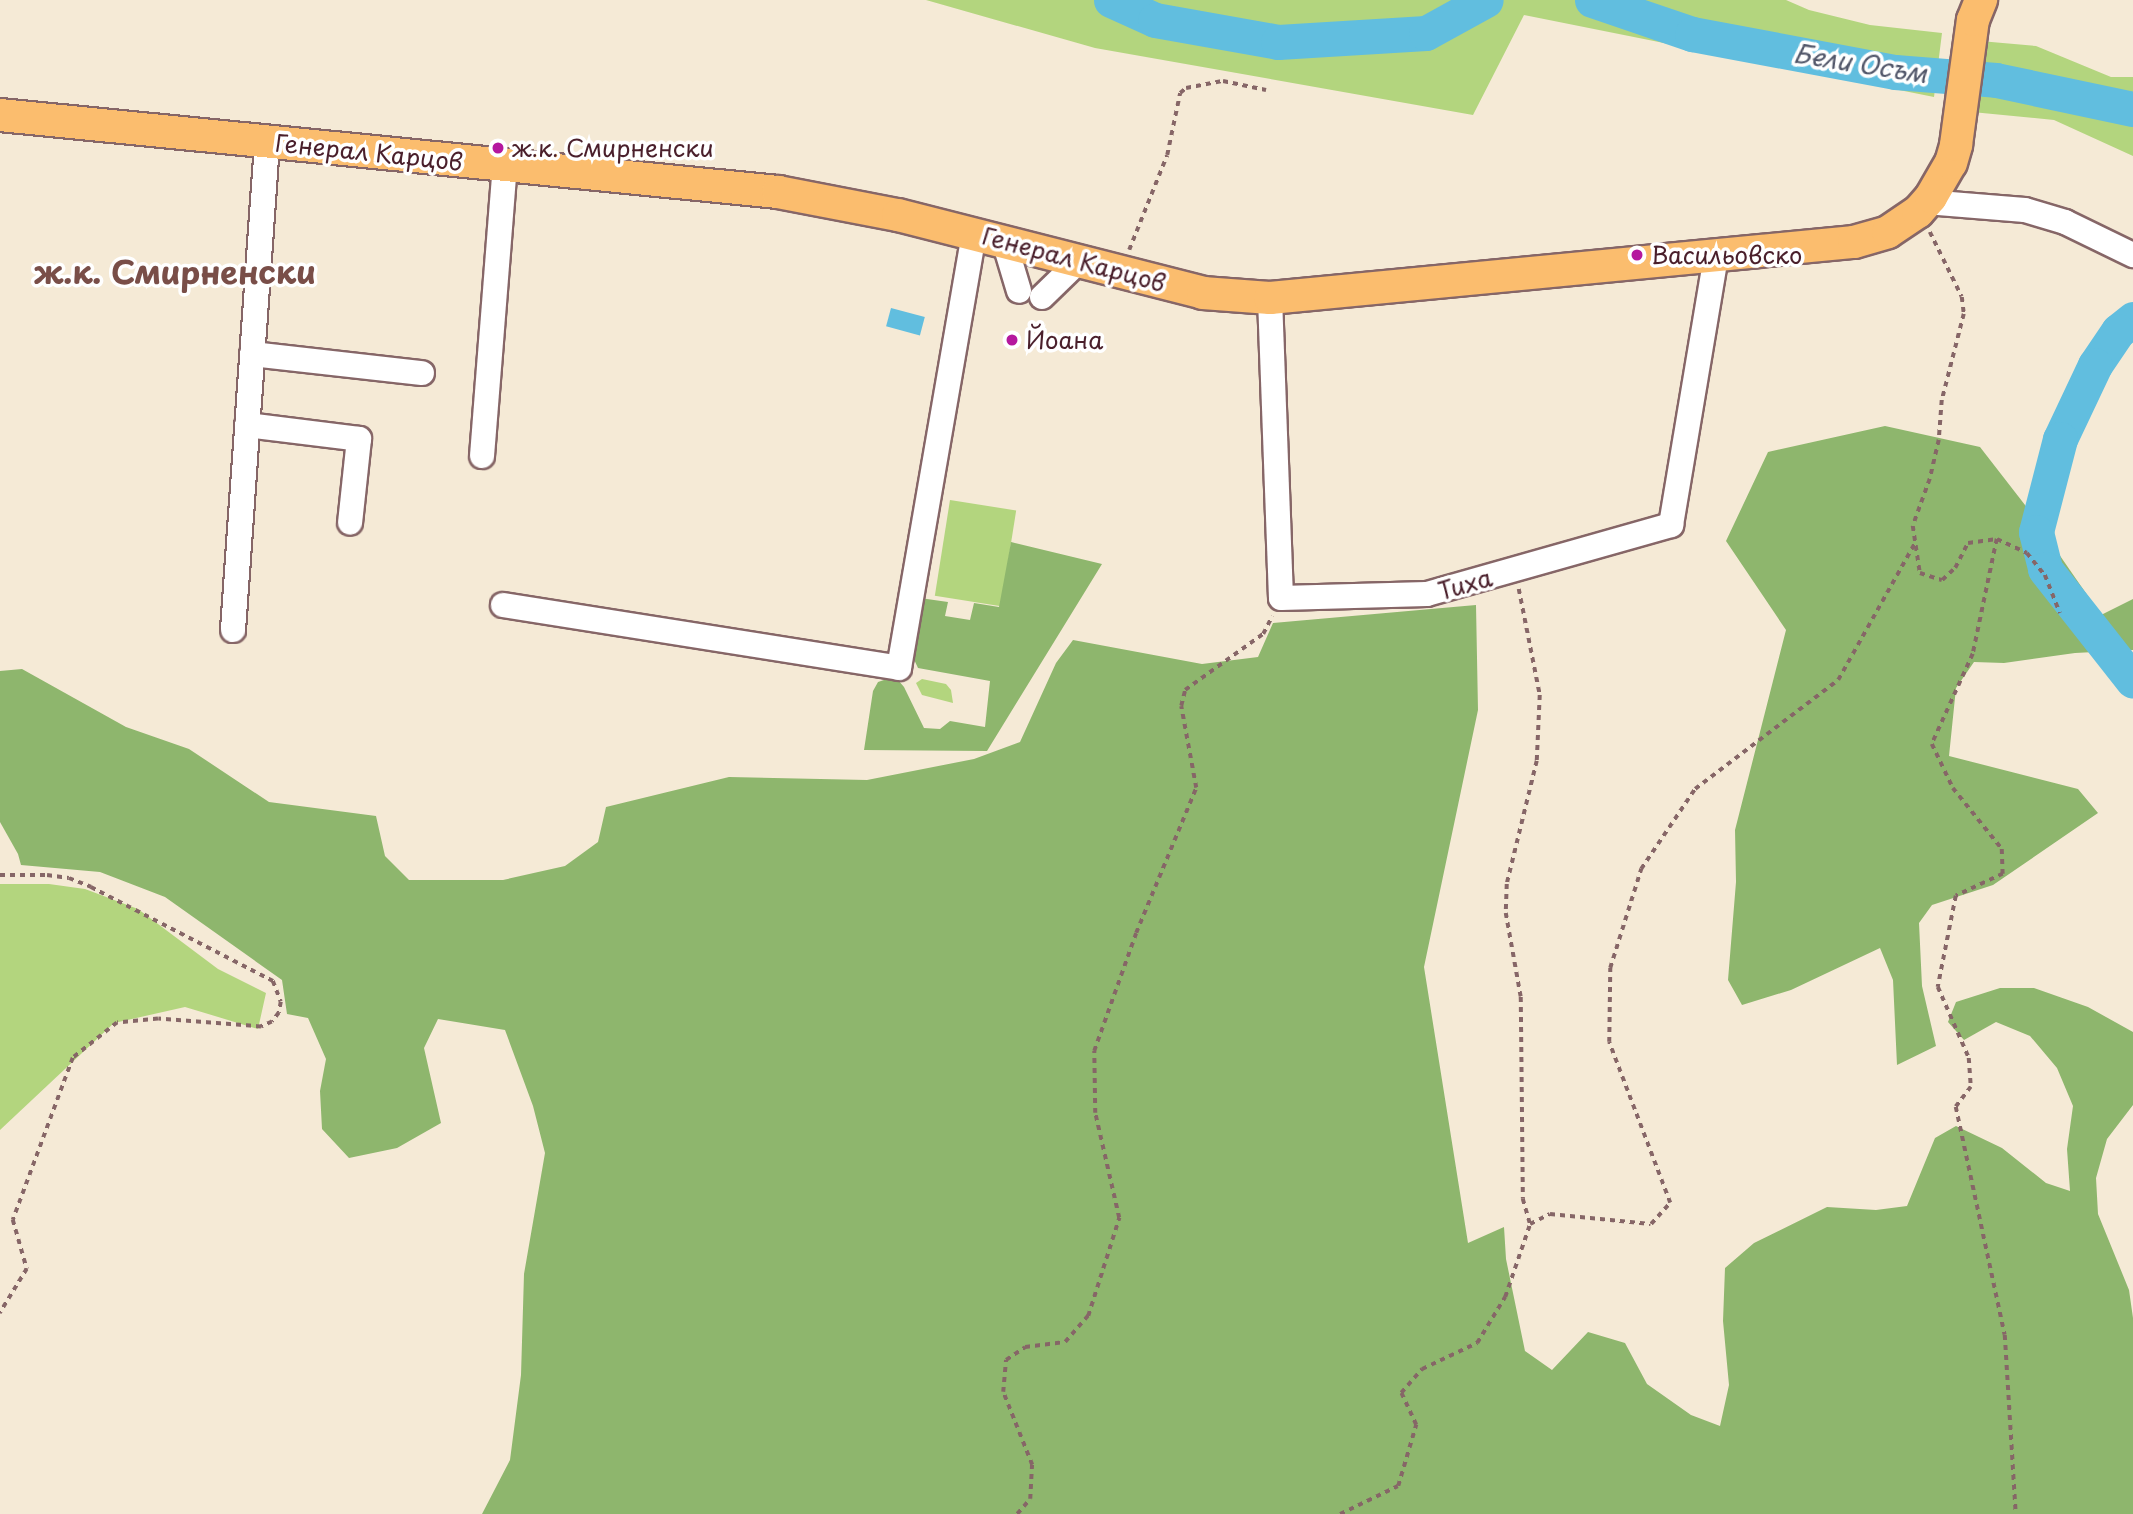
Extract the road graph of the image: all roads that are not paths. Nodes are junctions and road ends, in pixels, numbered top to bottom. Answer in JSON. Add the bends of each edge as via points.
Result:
{"nodes":[{"id":1,"x":1977,"y":10,"type":"edge"},
{"id":2,"x":0,"y":115,"type":"edge"},
{"id":3,"x":267,"y":141,"type":"junction"},
{"id":4,"x":505,"y":165,"type":"junction"},
{"id":5,"x":1922,"y":207,"type":"junction"},
{"id":6,"x":989,"y":237,"type":"junction"},
{"id":7,"x":2133,"y":255,"type":"edge"},
{"id":8,"x":1716,"y":256,"type":"junction"},
{"id":9,"x":1079,"y":261,"type":"junction"},
{"id":10,"x":1270,"y":298,"type":"junction"},
{"id":11,"x":252,"y":354,"type":"junction"},
{"id":12,"x":422,"y":373,"type":"dead end"},
{"id":13,"x":247,"y":425,"type":"junction"},
{"id":14,"x":482,"y":456,"type":"dead end"},
{"id":15,"x":350,"y":523,"type":"dead end"},
{"id":16,"x":503,"y":605,"type":"dead end"},
{"id":17,"x":233,"y":630,"type":"dead end"}],
"edges":[{"from":1,"to":5,"type":"main road","name":"Генерал Карцов","via":[[1951,163]]},
{"from":2,"to":3,"type":"main road","name":"Генерал Карцов"},
{"from":3,"to":4,"type":"main road","name":"Генерал Карцов"},
{"from":3,"to":11,"type":"street"},
{"from":4,"to":6,"type":"main road","name":"Генерал Карцов","via":[[778,192]]},
{"from":4,"to":14,"type":"street"},
{"from":5,"to":7,"type":"street","via":[[2025,210],[2066,222]]},
{"from":5,"to":8,"type":"main road","name":"Генерал Карцов","via":[[1888,232],[1854,243]]},
{"from":6,"to":9,"type":"main road","name":"Генерал Карцов"},
{"from":6,"to":9,"type":"street","via":[[1031,294]]},
{"from":6,"to":16,"type":"street","via":[[898,668]]},
{"from":8,"to":10,"type":"main road","name":"Генерал Карцов"},
{"from":8,"to":10,"type":"street","name":"Тиха","via":[[1671,525],[1427,594],[1281,598]]},
{"from":9,"to":10,"type":"main road","name":"Генерал Карцов","via":[[1203,293]]},
{"from":11,"to":12,"type":"street"},
{"from":11,"to":13,"type":"street"},
{"from":13,"to":15,"type":"street","via":[[359,439]]},
{"from":13,"to":17,"type":"street"}]}
